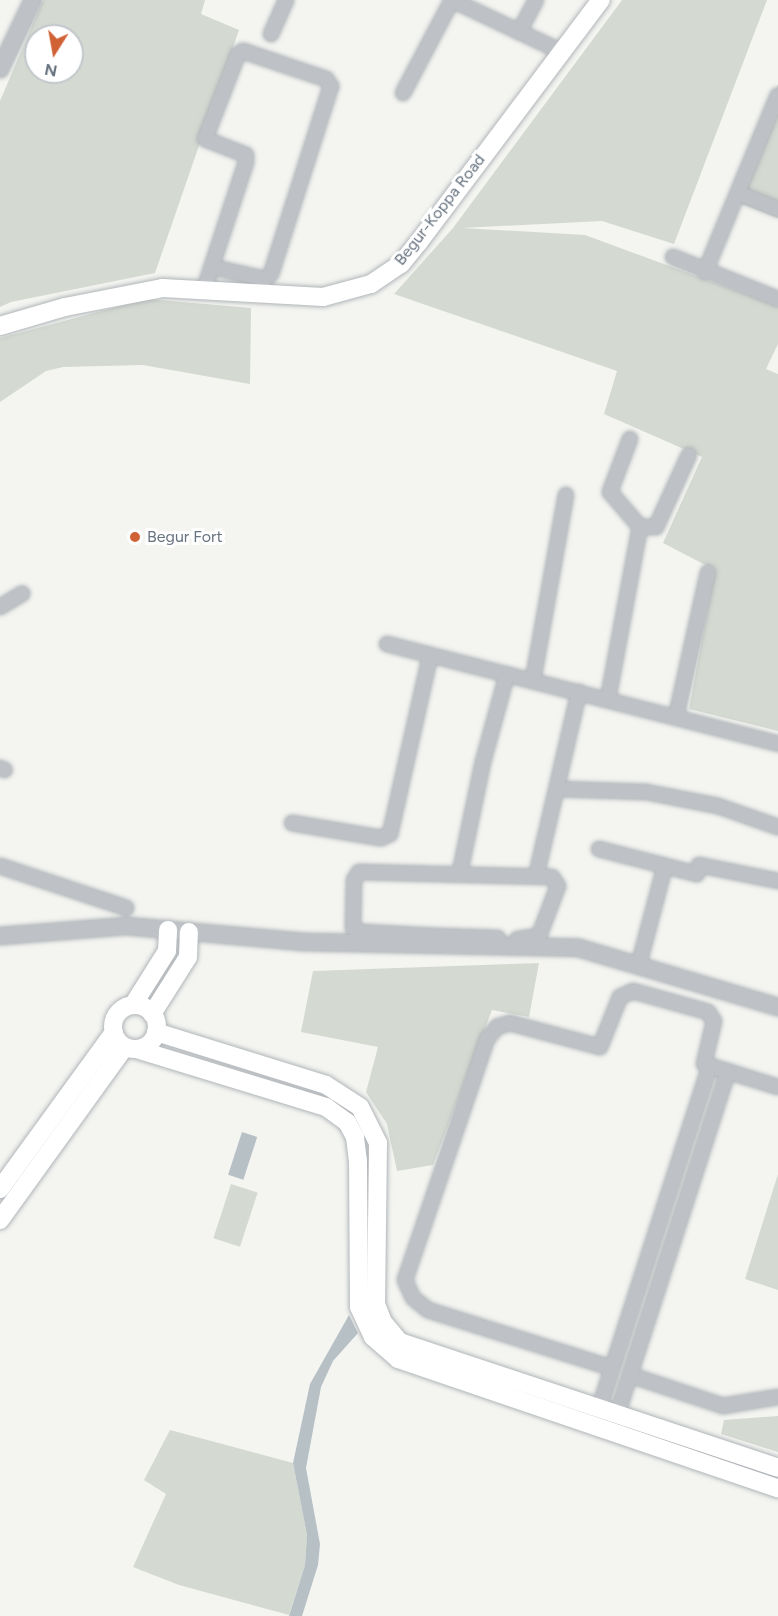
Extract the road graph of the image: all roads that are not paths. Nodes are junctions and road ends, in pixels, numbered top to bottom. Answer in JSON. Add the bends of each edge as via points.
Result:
{"nodes":[{"id":1,"x":33,"y":0,"type":"edge"},
{"id":2,"x":286,"y":0,"type":"edge"},
{"id":3,"x":536,"y":0,"type":"edge"},
{"id":4,"x":601,"y":0,"type":"edge"},
{"id":5,"x":519,"y":32,"type":"junction"},
{"id":6,"x":271,"y":34,"type":"dead end"},
{"id":7,"x":562,"y":52,"type":"junction"},
{"id":8,"x":0,"y":69,"type":"edge"},
{"id":9,"x":403,"y":93,"type":"dead end"},
{"id":10,"x":778,"y":95,"type":"edge"},
{"id":11,"x":738,"y":193,"type":"junction"},
{"id":12,"x":778,"y":209,"type":"edge"},
{"id":13,"x":673,"y":257,"type":"dead end"},
{"id":14,"x":212,"y":267,"type":"junction"},
{"id":15,"x":705,"y":272,"type":"junction"},
{"id":16,"x":204,"y":290,"type":"junction"},
{"id":17,"x":778,"y":299,"type":"edge"},
{"id":18,"x":0,"y":326,"type":"edge"},
{"id":19,"x":630,"y":439,"type":"dead end"},
{"id":20,"x":689,"y":455,"type":"dead end"},
{"id":21,"x":566,"y":495,"type":"dead end"},
{"id":22,"x":640,"y":527,"type":"junction"},
{"id":23,"x":708,"y":573,"type":"dead end"},
{"id":24,"x":22,"y":594,"type":"dead end"},
{"id":25,"x":0,"y":607,"type":"edge"},
{"id":26,"x":387,"y":644,"type":"dead end"},
{"id":27,"x":430,"y":656,"type":"junction"},
{"id":28,"x":507,"y":674,"type":"junction"},
{"id":29,"x":533,"y":680,"type":"junction"},
{"id":30,"x":579,"y":692,"type":"junction"},
{"id":31,"x":608,"y":699,"type":"junction"},
{"id":32,"x":676,"y":717,"type":"junction"},
{"id":33,"x":778,"y":744,"type":"edge"},
{"id":34,"x":557,"y":789,"type":"junction"},
{"id":35,"x":292,"y":823,"type":"dead end"},
{"id":36,"x":778,"y":826,"type":"edge"},
{"id":37,"x":599,"y":849,"type":"dead end"},
{"id":38,"x":0,"y":866,"type":"edge"},
{"id":39,"x":461,"y":867,"type":"dead end"},
{"id":40,"x":538,"y":868,"type":"dead end"},
{"id":41,"x":663,"y":873,"type":"dead end"},
{"id":42,"x":778,"y":881,"type":"edge"},
{"id":43,"x":126,"y":908,"type":"dead end"},
{"id":44,"x":168,"y":930,"type":"junction"},
{"id":45,"x":189,"y":932,"type":"junction"},
{"id":46,"x":0,"y":936,"type":"edge"},
{"id":47,"x":436,"y":940,"type":"junction"},
{"id":48,"x":639,"y":964,"type":"junction"},
{"id":49,"x":134,"y":1005,"type":"junction"},
{"id":50,"x":778,"y":1007,"type":"edge"},
{"id":51,"x":152,"y":1014,"type":"junction"},
{"id":52,"x":114,"y":1032,"type":"junction"},
{"id":53,"x":156,"y":1032,"type":"junction"},
{"id":54,"x":130,"y":1048,"type":"junction"},
{"id":55,"x":710,"y":1066,"type":"junction"},
{"id":56,"x":728,"y":1072,"type":"junction"},
{"id":57,"x":778,"y":1087,"type":"edge"},
{"id":58,"x":379,"y":1158,"type":"junction"},
{"id":59,"x":358,"y":1160,"type":"junction"},
{"id":60,"x":0,"y":1189,"type":"edge"},
{"id":61,"x":0,"y":1220,"type":"edge"},
{"id":62,"x":630,"y":1316,"type":"junction"},
{"id":63,"x":645,"y":1321,"type":"junction"},
{"id":64,"x":612,"y":1368,"type":"junction"},
{"id":65,"x":630,"y":1375,"type":"junction"},
{"id":66,"x":518,"y":1391,"type":"junction"},
{"id":67,"x":778,"y":1397,"type":"edge"},
{"id":68,"x":599,"y":1409,"type":"junction"},
{"id":69,"x":617,"y":1415,"type":"junction"},
{"id":70,"x":778,"y":1468,"type":"edge"},
{"id":71,"x":778,"y":1488,"type":"edge"}],
"edges":[{"from":1,"to":8,"type":"street"},
{"from":2,"to":6,"type":"street"},
{"from":3,"to":5,"type":"street"},
{"from":4,"to":7,"type":"main road","name":"Begur-Koppa Road"},
{"from":5,"to":7,"type":"street"},
{"from":5,"to":9,"type":"street","via":[[452,0]]},
{"from":7,"to":16,"type":"main road","name":"Begur-Koppa Road","via":[[419,242],[387,275],[355,291],[323,297]]},
{"from":10,"to":11,"type":"street"},
{"from":11,"to":12,"type":"street"},
{"from":11,"to":15,"type":"street"},
{"from":13,"to":15,"type":"street"},
{"from":14,"to":14,"type":"street","via":[[246,155],[205,139],[238,54],[243,51],[326,79],[331,86],[271,274],[265,279]]},
{"from":14,"to":16,"type":"street"},
{"from":15,"to":17,"type":"street"},
{"from":16,"to":18,"type":"main road","name":"Begur-Koppa Road","via":[[142,291]]},
{"from":19,"to":22,"type":"street","via":[[610,492]]},
{"from":20,"to":22,"type":"street","via":[[656,528]]},
{"from":21,"to":29,"type":"street"},
{"from":22,"to":31,"type":"street"},
{"from":23,"to":32,"type":"street"},
{"from":24,"to":25,"type":"street"},
{"from":26,"to":27,"type":"street"},
{"from":27,"to":28,"type":"street"},
{"from":27,"to":35,"type":"street","via":[[390,834],[381,838]]},
{"from":28,"to":29,"type":"street"},
{"from":28,"to":39,"type":"street"},
{"from":29,"to":30,"type":"street"},
{"from":30,"to":31,"type":"street"},
{"from":30,"to":34,"type":"street"},
{"from":31,"to":32,"type":"street"},
{"from":32,"to":33,"type":"street"},
{"from":34,"to":36,"type":"street","via":[[646,792],[718,806]]},
{"from":34,"to":40,"type":"street"},
{"from":37,"to":42,"type":"street","via":[[697,874],[699,865]]},
{"from":38,"to":43,"type":"street"},
{"from":41,"to":48,"type":"street"},
{"from":44,"to":45,"type":"street"},
{"from":44,"to":46,"type":"street","via":[[90,926]]},
{"from":44,"to":49,"type":"main road","via":[[167,951]]},
{"from":45,"to":47,"type":"street","via":[[275,941]]},
{"from":45,"to":51,"type":"main road","via":[[188,957]]},
{"from":47,"to":47,"type":"street","via":[[361,932],[353,927],[354,880],[359,872],[552,877],[558,886],[534,939]]},
{"from":47,"to":48,"type":"street","via":[[579,948]]},
{"from":48,"to":50,"type":"street"},
{"from":49,"to":51,"type":"main road"},
{"from":49,"to":52,"type":"main road","via":[[117,1014]]},
{"from":51,"to":53,"type":"main road"},
{"from":52,"to":54,"type":"main road"},
{"from":52,"to":60,"type":"main road"},
{"from":53,"to":54,"type":"main road","via":[[149,1044]]},
{"from":53,"to":58,"type":"main road","via":[[335,1089],[366,1115],[378,1143]]},
{"from":54,"to":59,"type":"main road","via":[[334,1111],[352,1129]]},
{"from":54,"to":61,"type":"main road"},
{"from":55,"to":56,"type":"street"},
{"from":55,"to":62,"type":"street"},
{"from":55,"to":64,"type":"street","via":[[704,1064],[714,1021],[708,1012],[633,991],[620,997],[600,1047],[510,1023],[497,1027],[487,1040],[405,1280],[413,1298],[428,1310]]},
{"from":56,"to":57,"type":"street"},
{"from":56,"to":63,"type":"street"},
{"from":58,"to":59,"type":"main road"},
{"from":58,"to":66,"type":"main road","via":[[376,1294],[383,1322],[408,1346]]},
{"from":59,"to":66,"type":"main road","via":[[357,1296],[373,1337],[407,1365]]},
{"from":62,"to":63,"type":"street"},
{"from":62,"to":64,"type":"street"},
{"from":63,"to":65,"type":"street"},
{"from":64,"to":68,"type":"street"},
{"from":65,"to":67,"type":"street","via":[[723,1406]]},
{"from":65,"to":69,"type":"street"},
{"from":66,"to":68,"type":"main road"},
{"from":66,"to":71,"type":"main road"},
{"from":68,"to":69,"type":"main road"},
{"from":69,"to":70,"type":"main road"}]}
